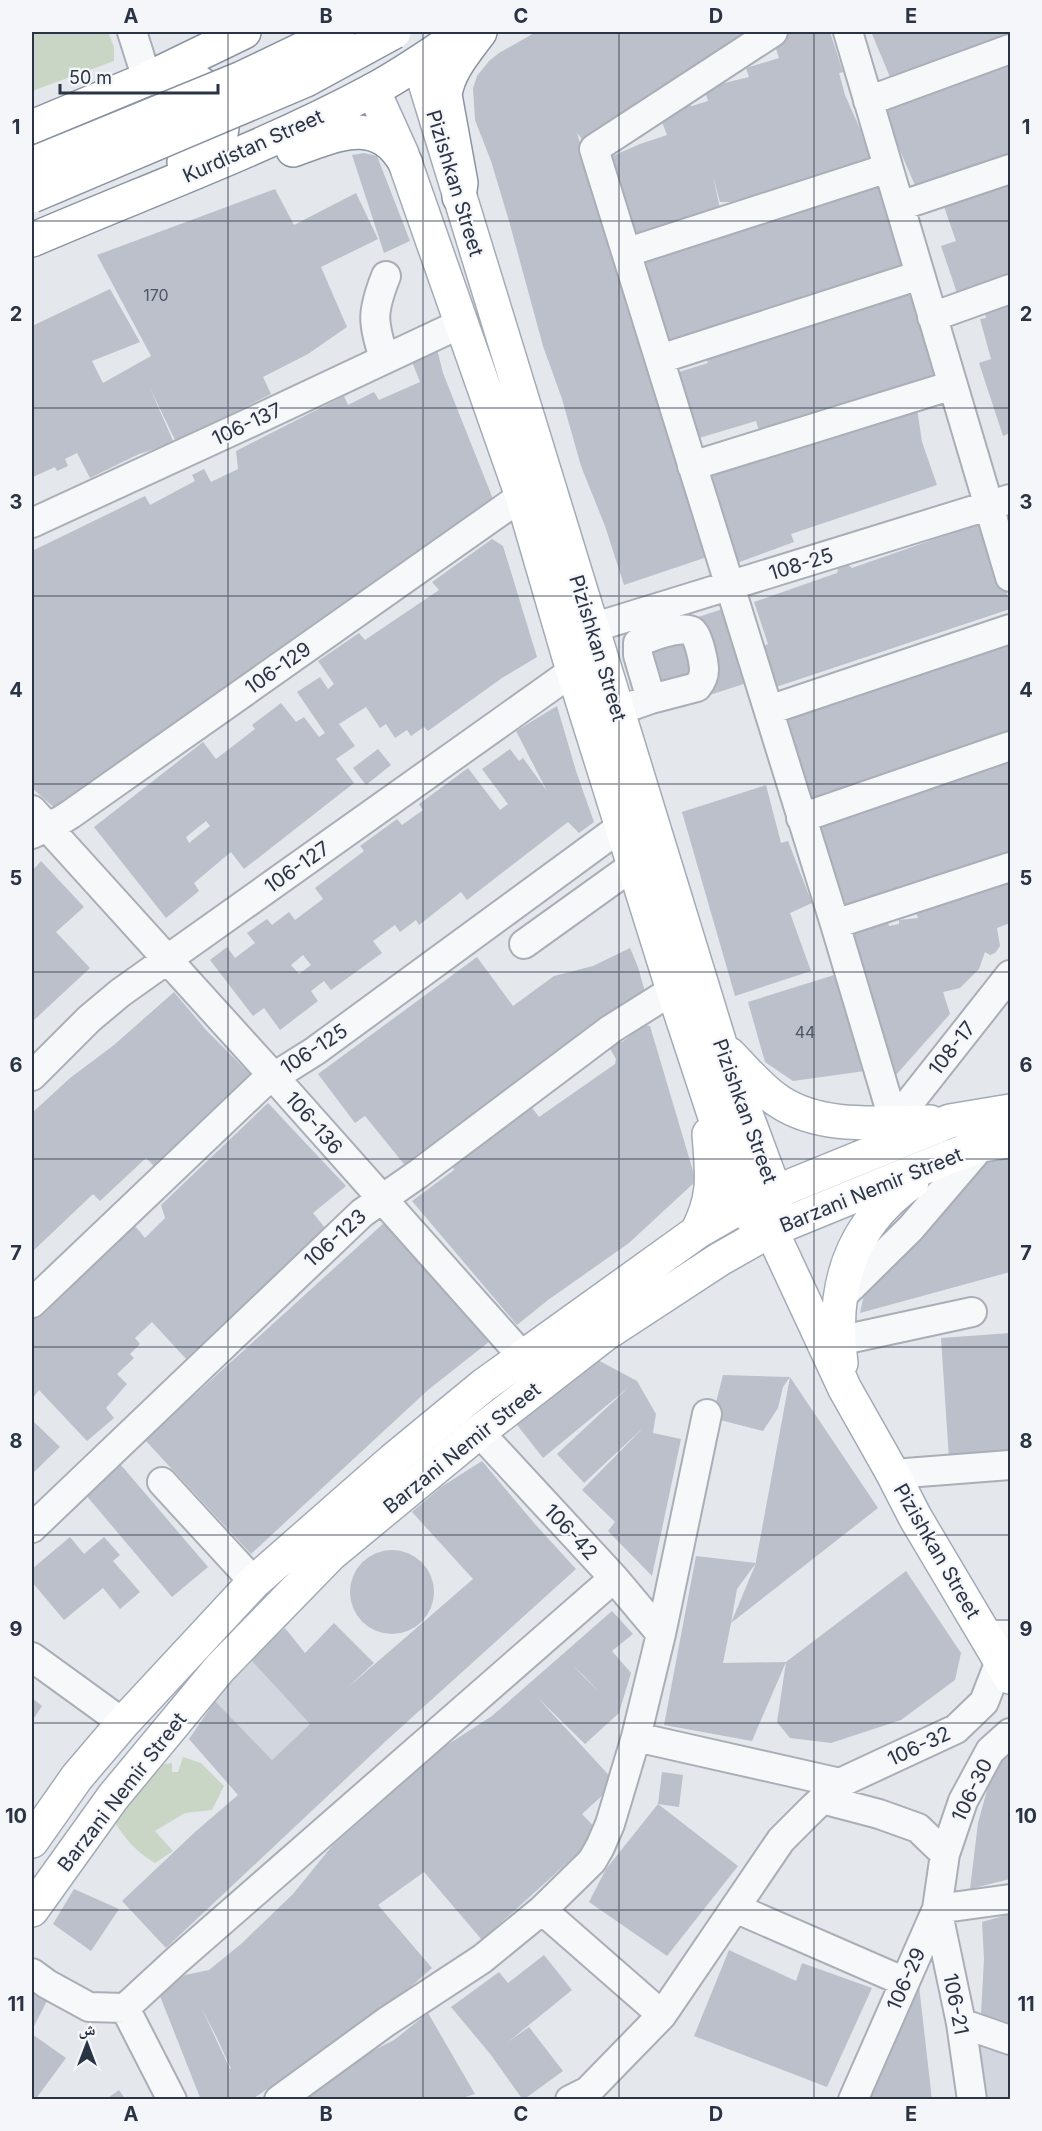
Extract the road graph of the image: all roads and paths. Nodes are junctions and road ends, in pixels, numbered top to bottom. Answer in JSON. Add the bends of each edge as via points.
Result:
{"nodes":[{"id":1,"x":132,"y":32,"type":"edge"},
{"id":2,"x":464,"y":32,"type":"edge"},
{"id":3,"x":480,"y":32,"type":"edge"},
{"id":4,"x":773,"y":32,"type":"edge"},
{"id":5,"x":848,"y":32,"type":"edge"},
{"id":6,"x":234,"y":33,"type":"edge"},
{"id":7,"x":361,"y":33,"type":"edge"},
{"id":8,"x":1011,"y":49,"type":"edge"},
{"id":9,"x":419,"y":63,"type":"junction"},
{"id":10,"x":158,"y":74,"type":"junction"},
{"id":11,"x":429,"y":97,"type":"junction"},
{"id":12,"x":868,"y":101,"type":"junction"},
{"id":13,"x":380,"y":103,"type":"junction"},
{"id":14,"x":32,"y":128,"type":"edge"},
{"id":15,"x":266,"y":143,"type":"junction"},
{"id":16,"x":32,"y":164,"type":"edge"},
{"id":17,"x":406,"y":164,"type":"junction"},
{"id":18,"x":888,"y":168,"type":"junction"},
{"id":19,"x":1011,"y":169,"type":"edge"},
{"id":20,"x":32,"y":196,"type":"edge"},
{"id":21,"x":459,"y":197,"type":"junction"},
{"id":22,"x":900,"y":206,"type":"junction"},
{"id":23,"x":78,"y":220,"type":"junction"},
{"id":24,"x":32,"y":240,"type":"edge"},
{"id":25,"x":628,"y":252,"type":"junction"},
{"id":26,"x":920,"y":274,"type":"junction"},
{"id":27,"x":386,"y":276,"type":"dead end"},
{"id":28,"x":1011,"y":289,"type":"edge"},
{"id":29,"x":932,"y":317,"type":"junction"},
{"id":30,"x":462,"y":322,"type":"junction"},
{"id":31,"x":384,"y":359,"type":"junction"},
{"id":32,"x":660,"y":359,"type":"junction"},
{"id":33,"x":953,"y":385,"type":"junction"},
{"id":34,"x":692,"y":466,"type":"junction"},
{"id":35,"x":522,"y":496,"type":"junction"},
{"id":36,"x":1000,"y":503,"type":"edge"},
{"id":37,"x":32,"y":523,"type":"edge"},
{"id":38,"x":1011,"y":577,"type":"edge"},
{"id":39,"x":730,"y":587,"type":"junction"},
{"id":40,"x":592,"y":628,"type":"junction"},
{"id":41,"x":1011,"y":629,"type":"edge"},
{"id":42,"x":573,"y":671,"type":"junction"},
{"id":43,"x":651,"y":699,"type":"dead end"},
{"id":44,"x":769,"y":710,"type":"junction"},
{"id":45,"x":617,"y":711,"type":"junction"},
{"id":46,"x":1011,"y":746,"type":"edge"},
{"id":47,"x":801,"y":818,"type":"junction"},
{"id":48,"x":37,"y":824,"type":"edge"},
{"id":49,"x":622,"y":826,"type":"junction"},
{"id":50,"x":634,"y":865,"type":"junction"},
{"id":51,"x":1011,"y":867,"type":"edge"},
{"id":52,"x":835,"y":924,"type":"junction"},
{"id":53,"x":524,"y":944,"type":"dead end"},
{"id":54,"x":166,"y":960,"type":"junction"},
{"id":55,"x":1011,"y":975,"type":"edge"},
{"id":56,"x":673,"y":990,"type":"junction"},
{"id":57,"x":720,"y":1044,"type":"junction"},
{"id":58,"x":32,"y":1076,"type":"edge"},
{"id":59,"x":273,"y":1076,"type":"junction"},
{"id":60,"x":705,"y":1085,"type":"junction"},
{"id":61,"x":1011,"y":1111,"type":"edge"},
{"id":62,"x":950,"y":1121,"type":"junction"},
{"id":63,"x":894,"y":1122,"type":"junction"},
{"id":64,"x":996,"y":1143,"type":"edge"},
{"id":65,"x":947,"y":1158,"type":"junction"},
{"id":66,"x":775,"y":1192,"type":"junction"},
{"id":67,"x":381,"y":1199,"type":"junction"},
{"id":68,"x":744,"y":1205,"type":"junction"},
{"id":69,"x":771,"y":1230,"type":"junction"},
{"id":70,"x":697,"y":1232,"type":"junction"},
{"id":71,"x":839,"y":1299,"type":"junction"},
{"id":72,"x":32,"y":1302,"type":"edge"},
{"id":73,"x":972,"y":1312,"type":"dead end"},
{"id":74,"x":838,"y":1341,"type":"junction"},
{"id":75,"x":523,"y":1357,"type":"junction"},
{"id":76,"x":844,"y":1389,"type":"junction"},
{"id":77,"x":707,"y":1414,"type":"dead end"},
{"id":78,"x":479,"y":1432,"type":"junction"},
{"id":79,"x":1011,"y":1465,"type":"edge"},
{"id":80,"x":892,"y":1474,"type":"junction"},
{"id":81,"x":162,"y":1482,"type":"dead end"},
{"id":82,"x":32,"y":1528,"type":"edge"},
{"id":83,"x":614,"y":1578,"type":"junction"},
{"id":84,"x":254,"y":1582,"type":"junction"},
{"id":85,"x":661,"y":1634,"type":"junction"},
{"id":86,"x":1002,"y":1652,"type":"edge"},
{"id":87,"x":32,"y":1658,"type":"edge"},
{"id":88,"x":123,"y":1723,"type":"junction"},
{"id":89,"x":1011,"y":1733,"type":"edge"},
{"id":90,"x":636,"y":1737,"type":"junction"},
{"id":91,"x":831,"y":1791,"type":"junction"},
{"id":92,"x":32,"y":1841,"type":"edge"},
{"id":93,"x":945,"y":1854,"type":"junction"},
{"id":94,"x":1011,"y":1899,"type":"edge"},
{"id":95,"x":735,"y":1908,"type":"junction"},
{"id":96,"x":937,"y":1909,"type":"junction"},
{"id":97,"x":32,"y":1910,"type":"edge"},
{"id":98,"x":542,"y":1910,"type":"junction"},
{"id":99,"x":32,"y":1973,"type":"edge"},
{"id":100,"x":905,"y":1982,"type":"junction"},
{"id":101,"x":125,"y":2008,"type":"junction"},
{"id":102,"x":662,"y":2015,"type":"junction"},
{"id":103,"x":961,"y":2023,"type":"junction"},
{"id":104,"x":1011,"y":2040,"type":"edge"},
{"id":105,"x":588,"y":2097,"type":"edge"},
{"id":106,"x":172,"y":2100,"type":"edge"},
{"id":107,"x":279,"y":2100,"type":"edge"},
{"id":108,"x":853,"y":2100,"type":"edge"},
{"id":109,"x":972,"y":2100,"type":"edge"}],
"edges":[{"from":1,"to":10,"type":"street"},
{"from":2,"to":9,"type":"main road","name":"Kurdistan Street"},
{"from":3,"to":21,"type":"main road","via":[[450,75],[445,95],[461,183]]},
{"from":4,"to":25,"type":"street","via":[[594,149]]},
{"from":5,"to":12,"type":"street"},
{"from":6,"to":10,"type":"main road"},
{"from":7,"to":9,"type":"main road","name":"Pizishkan Street"},
{"from":7,"to":13,"type":"main road","name":"Pizishkan Street"},
{"from":7,"to":15,"type":"main road"},
{"from":7,"to":16,"type":"main road","bridge":true},
{"from":7,"to":20,"type":"main road","name":"Kurdistan Street","bridge":true,"via":[[306,80]]},
{"from":8,"to":12,"type":"street"},
{"from":9,"to":11,"type":"main road","name":"Pizishkan Street"},
{"from":9,"to":13,"type":"main road","name":"Kurdistan Street"},
{"from":10,"to":14,"type":"main road"},
{"from":10,"to":23,"type":"main road","via":[[178,75],[204,85],[220,108],[222,125],[218,141],[212,151],[125,187]]},
{"from":11,"to":13,"type":"main road","via":[[408,85],[395,87],[386,98],[385,108]]},
{"from":11,"to":21,"type":"main road","name":"Pizishkan Street"},
{"from":12,"to":18,"type":"street"},
{"from":13,"to":15,"type":"main road","name":"Kurdistan Street"},
{"from":13,"to":17,"type":"main road","name":"Pizishkan Street"},
{"from":15,"to":23,"type":"main road","name":"Kurdistan Street"},
{"from":17,"to":23,"type":"main road","via":[[384,139],[367,132],[349,131],[135,208]]},
{"from":17,"to":30,"type":"main road","name":"Pizishkan Street"},
{"from":18,"to":22,"type":"street"},
{"from":18,"to":25,"type":"street"},
{"from":19,"to":22,"type":"street"},
{"from":21,"to":40,"type":"main road","name":"Pizishkan Street"},
{"from":22,"to":26,"type":"street"},
{"from":23,"to":24,"type":"main road","name":"Kurdistan Street"},
{"from":25,"to":32,"type":"street"},
{"from":26,"to":29,"type":"street"},
{"from":26,"to":32,"type":"street"},
{"from":27,"to":31,"type":"street","via":[[378,294],[374,325]]},
{"from":28,"to":29,"type":"street"},
{"from":29,"to":33,"type":"street"},
{"from":30,"to":31,"type":"street","name":"106-137"},
{"from":30,"to":35,"type":"main road","name":"Pizishkan Street"},
{"from":31,"to":37,"type":"street","name":"106-137"},
{"from":32,"to":34,"type":"street"},
{"from":33,"to":34,"type":"street"},
{"from":33,"to":36,"type":"street"},
{"from":34,"to":39,"type":"street"},
{"from":35,"to":42,"type":"main road","name":"Pizishkan Street"},
{"from":35,"to":48,"type":"street","name":"106-129","via":[[71,814]]},
{"from":36,"to":38,"type":"street"},
{"from":36,"to":39,"type":"street","name":"108-25"},
{"from":39,"to":40,"type":"street","name":"108-25"},
{"from":39,"to":44,"type":"street"},
{"from":40,"to":45,"type":"main road","name":"Pizishkan Street"},
{"from":41,"to":44,"type":"street"},
{"from":42,"to":49,"type":"main road","name":"Pizishkan Street"},
{"from":42,"to":54,"type":"street","name":"106-127"},
{"from":43,"to":45,"type":"street"},
{"from":44,"to":47,"type":"street"},
{"from":45,"to":57,"type":"main road","name":"Pizishkan Street"},
{"from":46,"to":47,"type":"street"},
{"from":47,"to":52,"type":"street"},
{"from":48,"to":54,"type":"street","name":"106-136"},
{"from":49,"to":50,"type":"main road","name":"Pizishkan Street"},
{"from":49,"to":59,"type":"street","name":"106-125","via":[[315,1052]]},
{"from":50,"to":53,"type":"street"},
{"from":50,"to":56,"type":"main road","name":"Pizishkan Street"},
{"from":51,"to":52,"type":"street"},
{"from":52,"to":63,"type":"street"},
{"from":54,"to":58,"type":"street","name":"106-127","via":[[104,1006]]},
{"from":54,"to":59,"type":"street","name":"106-136"},
{"from":55,"to":63,"type":"street","name":"108-17"},
{"from":56,"to":60,"type":"main road","name":"Pizishkan Street"},
{"from":56,"to":67,"type":"street","name":"106-123","via":[[611,1029]]},
{"from":57,"to":63,"type":"main road","via":[[779,1102],[802,1113],[829,1120]]},
{"from":57,"to":66,"type":"main road","name":"Pizishkan Street"},
{"from":59,"to":67,"type":"street","name":"106-136"},
{"from":59,"to":72,"type":"street","name":"106-125"},
{"from":60,"to":68,"type":"main road","name":"Pizishkan Street"},
{"from":60,"to":70,"type":"main road","via":[[711,1195]]},
{"from":61,"to":62,"type":"main road","name":"Barzani Nemir Street"},
{"from":62,"to":63,"type":"main road"},
{"from":62,"to":66,"type":"main road","name":"Barzani Nemir Street"},
{"from":64,"to":65,"type":"main road","name":"Barzani Nemir Street"},
{"from":64,"to":71,"type":"street"},
{"from":65,"to":69,"type":"main road","name":"Barzani Nemir Street"},
{"from":65,"to":71,"type":"main road","via":[[908,1184],[876,1214],[850,1258]]},
{"from":66,"to":68,"type":"main road","name":"Barzani Nemir Street"},
{"from":66,"to":69,"type":"main road","name":"Pizishkan Street"},
{"from":67,"to":75,"type":"street","name":"106-136"},
{"from":67,"to":82,"type":"street","name":"106-123","via":[[346,1226]]},
{"from":68,"to":69,"type":"main road","name":"Pizishkan Street","via":[[752,1218]]},
{"from":68,"to":70,"type":"main road","name":"Barzani Nemir Street"},
{"from":69,"to":76,"type":"main road","name":"Pizishkan Street"},
{"from":69,"to":78,"type":"main road","name":"Barzani Nemir Street","via":[[604,1335]]},
{"from":70,"to":75,"type":"main road","name":"Barzani Nemir Street"},
{"from":71,"to":74,"type":"main road"},
{"from":73,"to":74,"type":"street"},
{"from":74,"to":76,"type":"main road"},
{"from":75,"to":84,"type":"main road","name":"Barzani Nemir Street","via":[[393,1460]]},
{"from":76,"to":80,"type":"main road","name":"Pizishkan Street"},
{"from":77,"to":85,"type":"street"},
{"from":78,"to":83,"type":"street","name":"106-42"},
{"from":78,"to":97,"type":"main road","name":"Barzani Nemir Street","via":[[331,1554],[220,1668],[113,1797]]},
{"from":79,"to":80,"type":"street"},
{"from":80,"to":86,"type":"main road","name":"Pizishkan Street","via":[[915,1517]]},
{"from":81,"to":84,"type":"street"},
{"from":83,"to":85,"type":"street","name":"106-42"},
{"from":83,"to":101,"type":"street"},
{"from":84,"to":88,"type":"main road","name":"Barzani Nemir Street"},
{"from":85,"to":90,"type":"street"},
{"from":86,"to":91,"type":"street","name":"106-32","via":[[984,1702],[956,1729]]},
{"from":87,"to":88,"type":"street"},
{"from":88,"to":92,"type":"main road","name":"Barzani Nemir Street","via":[[77,1777]]},
{"from":89,"to":93,"type":"street","name":"106-30","via":[[990,1751],[963,1801]]},
{"from":90,"to":91,"type":"street"},
{"from":90,"to":98,"type":"street","via":[[600,1847],[592,1861]]},
{"from":91,"to":93,"type":"street","via":[[918,1828]]},
{"from":91,"to":95,"type":"street","via":[[781,1840]]},
{"from":93,"to":96,"type":"street","name":"106-29"},
{"from":94,"to":96,"type":"street"},
{"from":95,"to":100,"type":"street"},
{"from":95,"to":102,"type":"street"},
{"from":96,"to":100,"type":"street","name":"106-29"},
{"from":96,"to":103,"type":"street","name":"106-21"},
{"from":98,"to":102,"type":"street"},
{"from":98,"to":107,"type":"street","via":[[482,1959],[386,2022]]},
{"from":99,"to":101,"type":"street","via":[[89,2007]]},
{"from":100,"to":108,"type":"street","name":"106-29"},
{"from":101,"to":106,"type":"street"},
{"from":102,"to":105,"type":"street"},
{"from":103,"to":104,"type":"street"},
{"from":103,"to":109,"type":"street","name":"106-21"}]}
